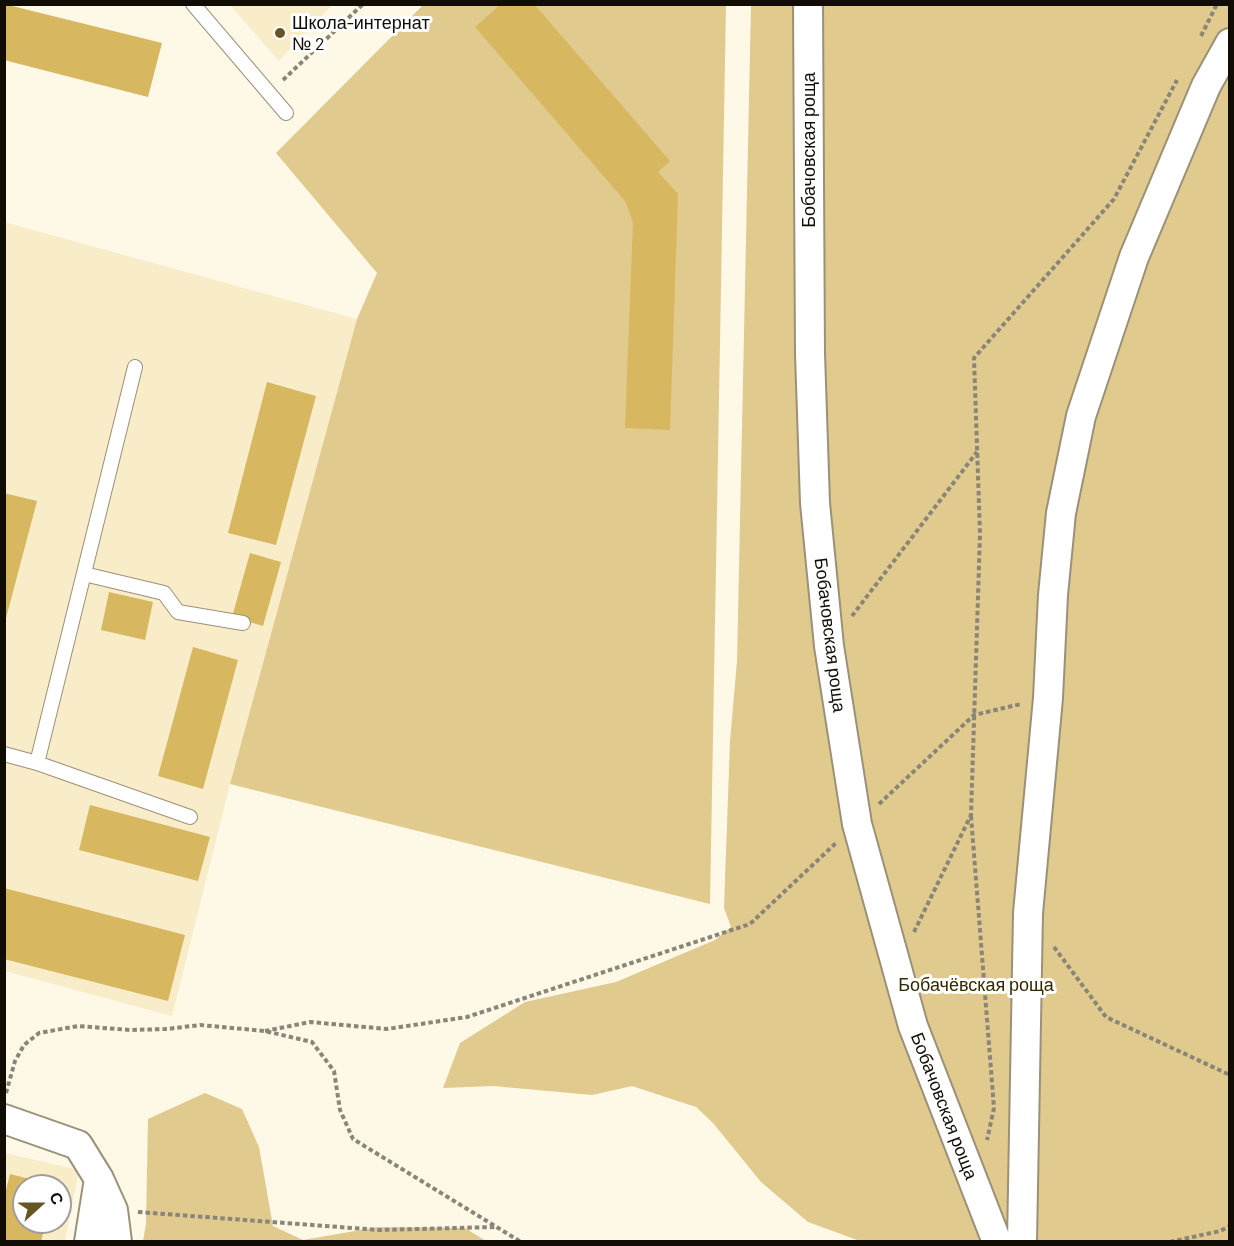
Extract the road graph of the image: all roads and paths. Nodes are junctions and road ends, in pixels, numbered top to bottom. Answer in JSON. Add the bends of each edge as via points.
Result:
{"nodes":[{"id":1,"x":193,"y":4,"type":"edge"},
{"id":2,"x":363,"y":4,"type":"edge"},
{"id":3,"x":808,"y":4,"type":"edge"},
{"id":4,"x":1217,"y":4,"type":"edge"},
{"id":5,"x":1230,"y":43,"type":"edge"},
{"id":6,"x":1196,"y":45,"type":"dead end"},
{"id":7,"x":1179,"y":76,"type":"dead end"},
{"id":8,"x":269,"y":93,"type":"junction"},
{"id":9,"x":286,"y":113,"type":"dead end"},
{"id":10,"x":135,"y":367,"type":"dead end"},
{"id":11,"x":977,"y":452,"type":"junction"},
{"id":12,"x":84,"y":574,"type":"junction"},
{"id":13,"x":243,"y":623,"type":"dead end"},
{"id":14,"x":829,"y":646,"type":"junction"},
{"id":15,"x":1048,"y":698,"type":"junction"},
{"id":16,"x":974,"y":715,"type":"junction"},
{"id":17,"x":4,"y":754,"type":"edge"},
{"id":18,"x":37,"y":763,"type":"junction"},
{"id":19,"x":970,"y":815,"type":"junction"},
{"id":20,"x":190,"y":818,"type":"dead end"},
{"id":21,"x":857,"y":824,"type":"junction"},
{"id":22,"x":1028,"y":913,"type":"junction"},
{"id":23,"x":897,"y":968,"type":"junction"},
{"id":24,"x":265,"y":1031,"type":"junction"},
{"id":25,"x":1230,"y":1075,"type":"edge"},
{"id":26,"x":4,"y":1096,"type":"edge"},
{"id":27,"x":4,"y":1119,"type":"edge"},
{"id":28,"x":985,"y":1149,"type":"dead end"},
{"id":29,"x":99,"y":1179,"type":"junction"},
{"id":30,"x":129,"y":1205,"type":"dead end"},
{"id":31,"x":1230,"y":1226,"type":"edge"},
{"id":32,"x":497,"y":1227,"type":"junction"},
{"id":33,"x":89,"y":1242,"type":"edge"},
{"id":34,"x":117,"y":1242,"type":"edge"},
{"id":35,"x":521,"y":1242,"type":"edge"},
{"id":36,"x":997,"y":1242,"type":"edge"},
{"id":37,"x":1022,"y":1242,"type":"edge"},
{"id":38,"x":1170,"y":1242,"type":"edge"}],
"edges":[{"from":1,"to":8,"type":"lane"},
{"from":2,"to":8,"type":"path"},
{"from":3,"to":14,"type":"street","name":"Бобачовская роща","via":[[810,354],[815,502]]},
{"from":4,"to":6,"type":"path"},
{"from":5,"to":15,"type":"street","via":[[1206,86],[1134,257],[1081,416],[1061,513]]},
{"from":7,"to":11,"type":"path","via":[[1114,199],[974,358]]},
{"from":8,"to":9,"type":"lane"},
{"from":10,"to":12,"type":"lane"},
{"from":11,"to":14,"type":"path"},
{"from":11,"to":16,"type":"path","via":[[980,534]]},
{"from":12,"to":13,"type":"lane","via":[[164,592],[178,612]]},
{"from":12,"to":18,"type":"lane"},
{"from":14,"to":21,"type":"street","name":"Бобачовская роща"},
{"from":15,"to":16,"type":"path"},
{"from":15,"to":22,"type":"street"},
{"from":16,"to":19,"type":"path"},
{"from":16,"to":21,"type":"path"},
{"from":17,"to":18,"type":"lane"},
{"from":18,"to":20,"type":"lane"},
{"from":19,"to":23,"type":"path"},
{"from":19,"to":28,"type":"path","via":[[994,1108]]},
{"from":21,"to":23,"type":"street","name":"Бобачовская роща"},
{"from":21,"to":24,"type":"path","via":[[750,924],[467,1017],[387,1029],[310,1022]]},
{"from":22,"to":25,"type":"path","via":[[1106,1017]]},
{"from":22,"to":37,"type":"street"},
{"from":23,"to":36,"type":"street","name":"Бобачовская роща","via":[[913,1026]]},
{"from":24,"to":26,"type":"path","via":[[200,1025],[130,1030],[78,1026],[39,1032],[24,1045],[15,1061]]},
{"from":24,"to":32,"type":"path","via":[[312,1042],[334,1071],[340,1110],[353,1139]]},
{"from":27,"to":29,"type":"street","via":[[78,1145]]},
{"from":29,"to":33,"type":"street"},
{"from":29,"to":34,"type":"street","via":[[113,1210]]},
{"from":30,"to":32,"type":"path","via":[[137,1212],[379,1230]]},
{"from":31,"to":38,"type":"path"},
{"from":32,"to":35,"type":"path"}]}
